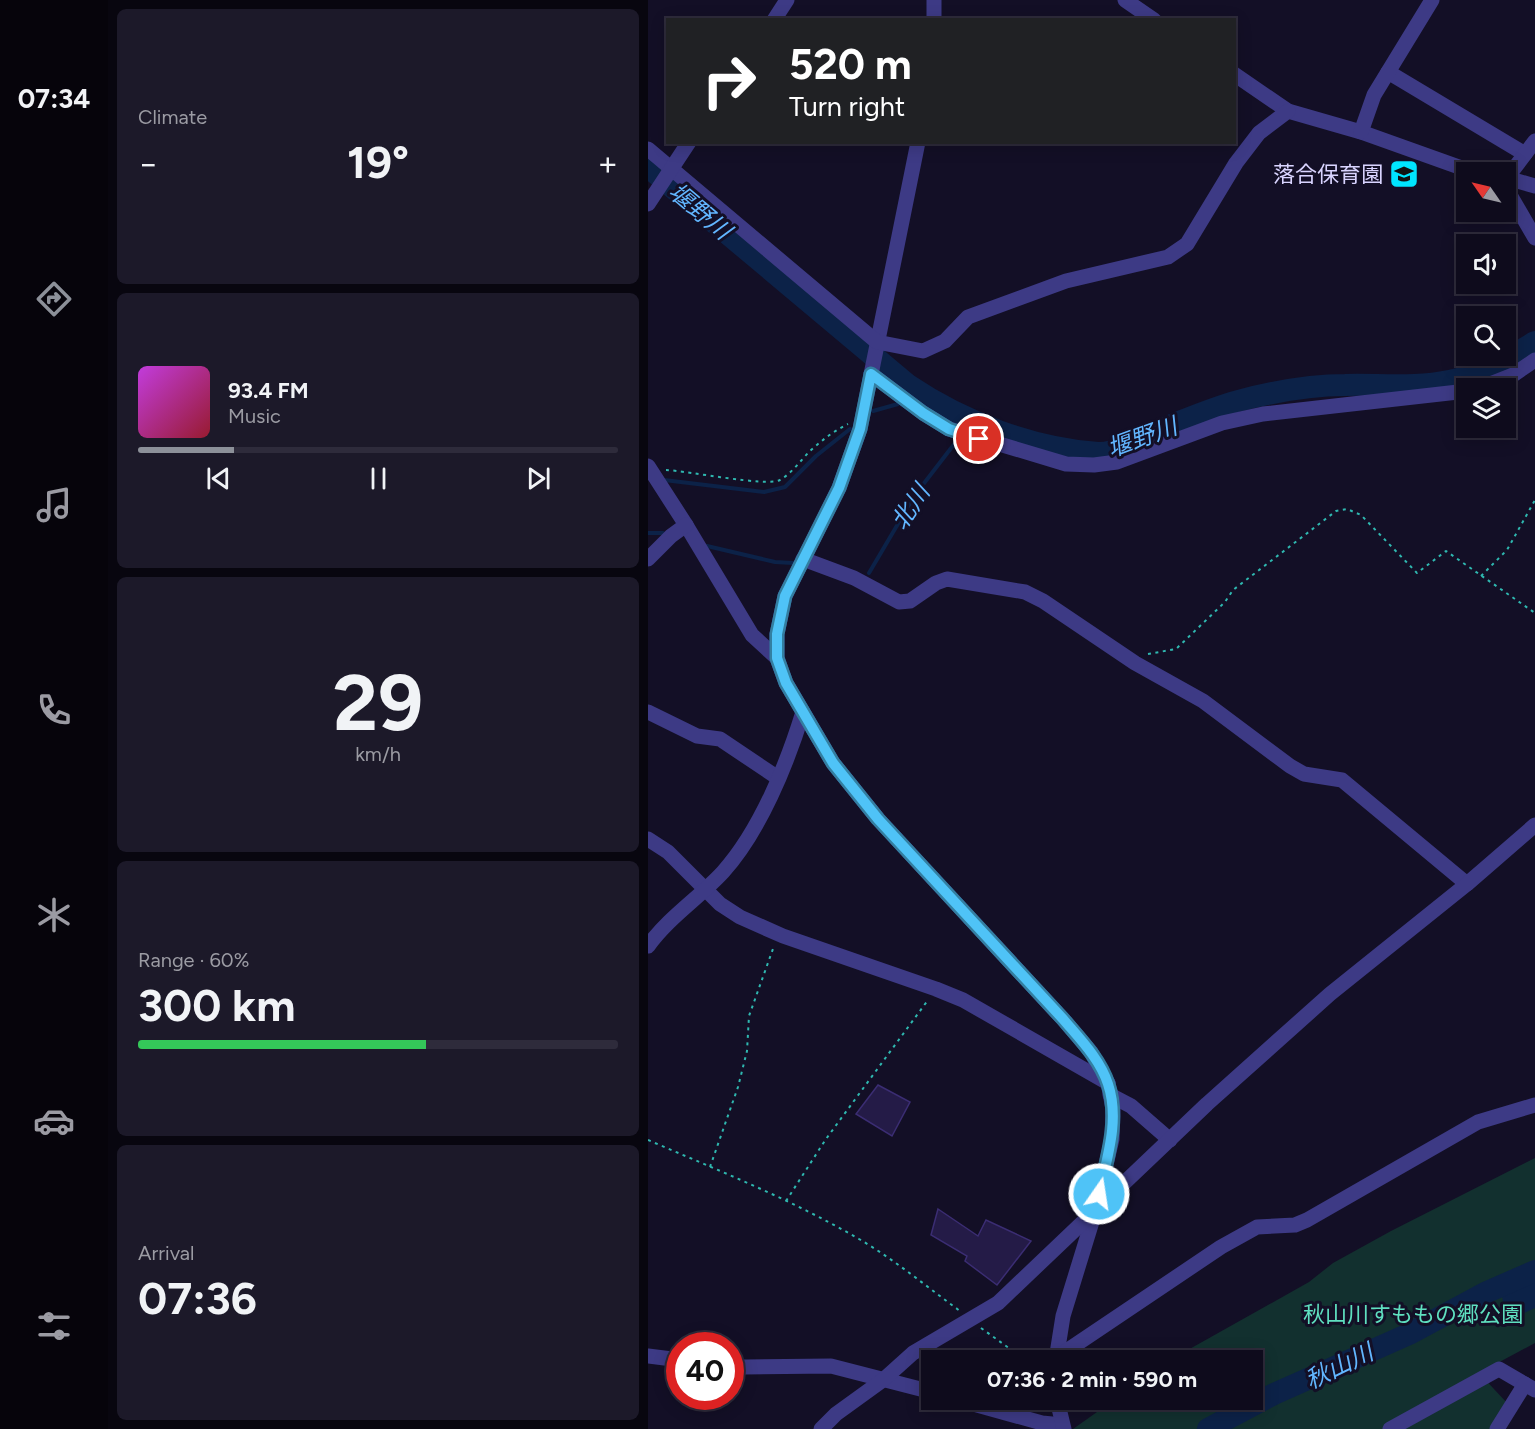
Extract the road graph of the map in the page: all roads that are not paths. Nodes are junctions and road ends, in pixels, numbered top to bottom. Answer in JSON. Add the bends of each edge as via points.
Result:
{"nodes":[{"id":1,"x":788,"y":0,"type":"edge"},
{"id":2,"x":934,"y":0,"type":"edge"},
{"id":3,"x":1125,"y":0,"type":"edge"},
{"id":4,"x":1432,"y":0,"type":"edge"},
{"id":5,"x":775,"y":18,"type":"edge"},
{"id":6,"x":934,"y":18,"type":"edge"},
{"id":7,"x":1151,"y":18,"type":"edge"},
{"id":8,"x":1388,"y":72,"type":"junction"},
{"id":9,"x":1236,"y":75,"type":"edge"},
{"id":10,"x":1288,"y":111,"type":"junction"},
{"id":11,"x":1361,"y":132,"type":"junction"},
{"id":12,"x":1535,"y":141,"type":"edge"},
{"id":13,"x":688,"y":144,"type":"edge"},
{"id":14,"x":918,"y":144,"type":"edge"},
{"id":15,"x":648,"y":149,"type":"edge"},
{"id":16,"x":1525,"y":154,"type":"junction"},
{"id":17,"x":1456,"y":166,"type":"edge"},
{"id":18,"x":1516,"y":166,"type":"edge"},
{"id":19,"x":670,"y":169,"type":"junction"},
{"id":20,"x":1516,"y":181,"type":"edge"},
{"id":21,"x":1535,"y":186,"type":"edge"},
{"id":22,"x":648,"y":204,"type":"edge"},
{"id":23,"x":1516,"y":205,"type":"edge"},
{"id":24,"x":1535,"y":238,"type":"edge"},
{"id":25,"x":877,"y":345,"type":"junction"},
{"id":26,"x":1535,"y":360,"type":"edge"},
{"id":27,"x":871,"y":371,"type":"junction"},
{"id":28,"x":1505,"y":378,"type":"edge"},
{"id":29,"x":1456,"y":392,"type":"edge"},
{"id":30,"x":651,"y":470,"type":"edge"},
{"id":31,"x":686,"y":525,"type":"junction"},
{"id":32,"x":648,"y":559,"type":"edge"},
{"id":33,"x":803,"y":559,"type":"junction"},
{"id":34,"x":777,"y":658,"type":"junction"},
{"id":35,"x":648,"y":712,"type":"edge"},
{"id":36,"x":803,"y":712,"type":"junction"},
{"id":37,"x":778,"y":778,"type":"junction"},
{"id":38,"x":1535,"y":825,"type":"edge"},
{"id":39,"x":648,"y":839,"type":"edge"},
{"id":40,"x":1467,"y":884,"type":"junction"},
{"id":41,"x":705,"y":887,"type":"junction"},
{"id":42,"x":648,"y":946,"type":"edge"},
{"id":43,"x":1109,"y":1089,"type":"junction"},
{"id":44,"x":1535,"y":1105,"type":"edge"},
{"id":45,"x":1170,"y":1140,"type":"junction"},
{"id":46,"x":1095,"y":1212,"type":"junction"},
{"id":47,"x":1057,"y":1350,"type":"edge"},
{"id":48,"x":1069,"y":1350,"type":"edge"},
{"id":49,"x":648,"y":1356,"type":"edge"},
{"id":50,"x":666,"y":1358,"type":"edge"},
{"id":51,"x":744,"y":1367,"type":"edge"},
{"id":52,"x":883,"y":1380,"type":"junction"},
{"id":53,"x":1530,"y":1387,"type":"edge"},
{"id":54,"x":921,"y":1389,"type":"edge"},
{"id":55,"x":995,"y":1410,"type":"edge"},
{"id":56,"x":1059,"y":1410,"type":"edge"},
{"id":57,"x":1063,"y":1427,"type":"edge"},
{"id":58,"x":821,"y":1429,"type":"edge"},
{"id":59,"x":1390,"y":1429,"type":"edge"},
{"id":60,"x":1497,"y":1429,"type":"edge"}],
"edges":[{"from":1,"to":5,"type":"street"},
{"from":2,"to":6,"type":"street"},
{"from":3,"to":7,"type":"street"},
{"from":4,"to":8,"type":"street"},
{"from":8,"to":11,"type":"street","via":[[1374,95]]},
{"from":8,"to":16,"type":"street"},
{"from":9,"to":10,"type":"street"},
{"from":10,"to":11,"type":"street"},
{"from":10,"to":25,"type":"street","via":[[1259,133],[1186,244],[1168,257],[1066,281],[968,317],[945,341],[923,351]]},
{"from":11,"to":17,"type":"street"},
{"from":12,"to":16,"type":"street"},
{"from":13,"to":19,"type":"street"},
{"from":14,"to":25,"type":"street"},
{"from":15,"to":19,"type":"street"},
{"from":16,"to":18,"type":"street"},
{"from":19,"to":22,"type":"street"},
{"from":19,"to":25,"type":"street"},
{"from":20,"to":21,"type":"street"},
{"from":23,"to":24,"type":"street"},
{"from":25,"to":27,"type":"street"},
{"from":26,"to":28,"type":"street"},
{"from":27,"to":29,"type":"street","via":[[949,429],[1066,464],[1117,462],[1222,423],[1263,414]]},
{"from":27,"to":33,"type":"street","via":[[860,429],[839,488]]},
{"from":30,"to":31,"type":"street"},
{"from":31,"to":32,"type":"street"},
{"from":31,"to":34,"type":"street","via":[[752,635]]},
{"from":33,"to":34,"type":"street","via":[[785,596],[777,634]]},
{"from":33,"to":40,"type":"street","via":[[854,578],[899,602],[910,601],[947,579],[1025,592],[1203,701],[1290,766],[1304,774],[1342,780]]},
{"from":34,"to":36,"type":"street"},
{"from":35,"to":37,"type":"street","via":[[697,736],[720,739]]},
{"from":36,"to":37,"type":"street"},
{"from":36,"to":43,"type":"street","via":[[854,790],[1063,1019],[1091,1052]]},
{"from":37,"to":41,"type":"street","via":[[734,857]]},
{"from":38,"to":40,"type":"street"},
{"from":39,"to":41,"type":"street"},
{"from":40,"to":45,"type":"street","via":[[1330,994]]},
{"from":41,"to":42,"type":"street"},
{"from":41,"to":43,"type":"street","via":[[720,904],[740,917],[963,1000]]},
{"from":43,"to":45,"type":"street"},
{"from":43,"to":46,"type":"street","via":[[1112,1139]]},
{"from":44,"to":48,"type":"street","via":[[1478,1122],[1307,1220],[1295,1225],[1257,1227]]},
{"from":45,"to":46,"type":"street"},
{"from":46,"to":47,"type":"street","via":[[1063,1316]]},
{"from":46,"to":52,"type":"street","via":[[998,1303],[913,1353]]},
{"from":49,"to":50,"type":"street"},
{"from":51,"to":52,"type":"street","via":[[831,1366]]},
{"from":52,"to":54,"type":"street"},
{"from":52,"to":58,"type":"street"},
{"from":53,"to":59,"type":"street","via":[[1499,1370]]},
{"from":53,"to":60,"type":"street"},
{"from":55,"to":57,"type":"street"},
{"from":56,"to":57,"type":"street"}]}
